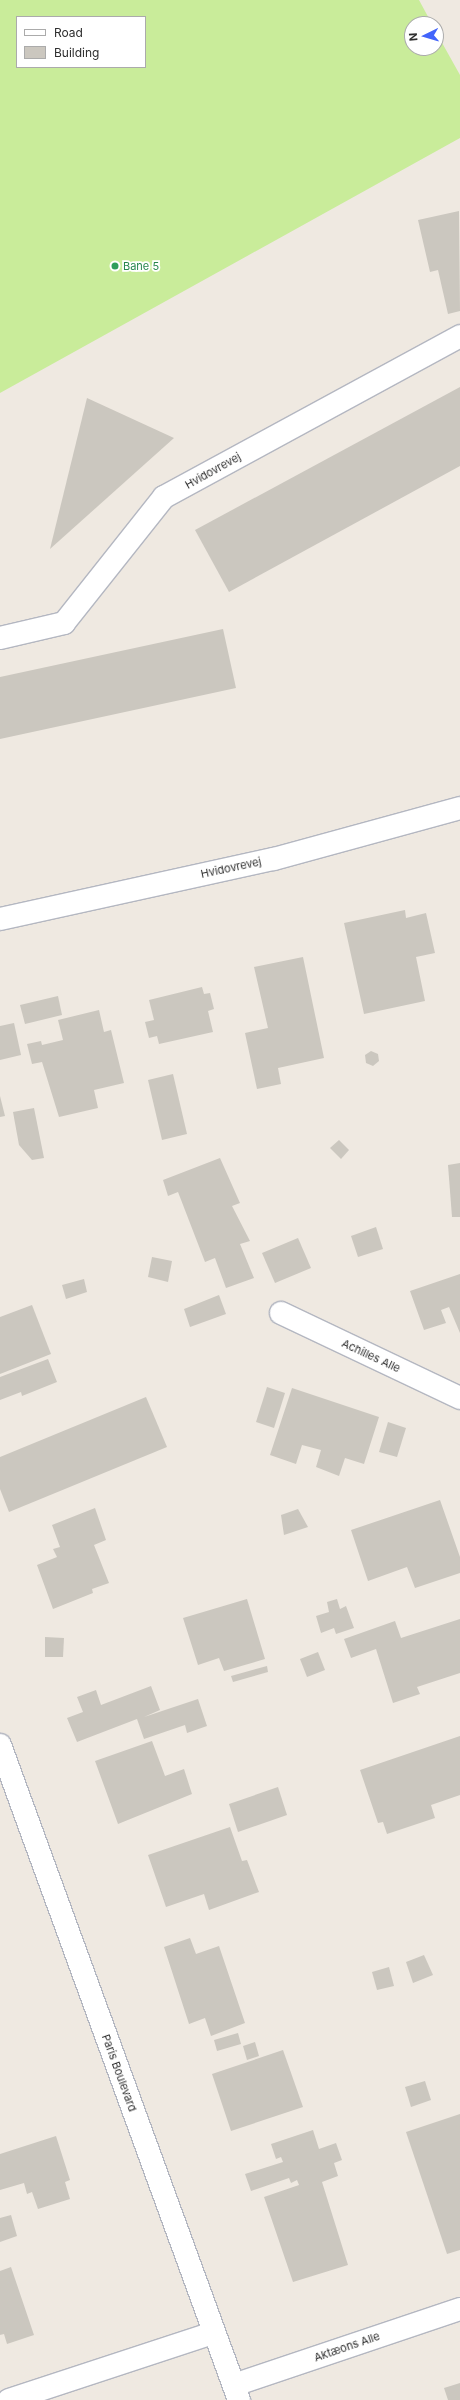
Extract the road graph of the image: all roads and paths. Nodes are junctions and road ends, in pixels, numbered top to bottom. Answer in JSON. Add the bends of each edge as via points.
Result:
{"nodes":[{"id":1,"x":460,"y":336,"type":"edge"},
{"id":2,"x":0,"y":638,"type":"edge"},
{"id":3,"x":460,"y":808,"type":"edge"},
{"id":4,"x":0,"y":919,"type":"edge"},
{"id":5,"x":281,"y":1313,"type":"dead end"},
{"id":6,"x":460,"y":1398,"type":"edge"},
{"id":7,"x":0,"y":1745,"type":"edge"},
{"id":8,"x":460,"y":2309,"type":"edge"},
{"id":9,"x":213,"y":2333,"type":"junction"},
{"id":10,"x":237,"y":2392,"type":"edge"},
{"id":11,"x":9,"y":2400,"type":"edge"}],
"edges":[{"from":1,"to":2,"type":"street","name":"Hvidovrevej","via":[[164,497],[64,623]]},
{"from":3,"to":4,"type":"street","name":"Hvidovrevej","via":[[274,859]]},
{"from":5,"to":6,"type":"street","name":"Achilles Alle"},
{"from":7,"to":9,"type":"street","name":"Paris Boulevard"},
{"from":8,"to":10,"type":"street","name":"Aktæons Alle"},
{"from":9,"to":10,"type":"street","name":"Paris Boulevard"},
{"from":9,"to":11,"type":"street"}]}
